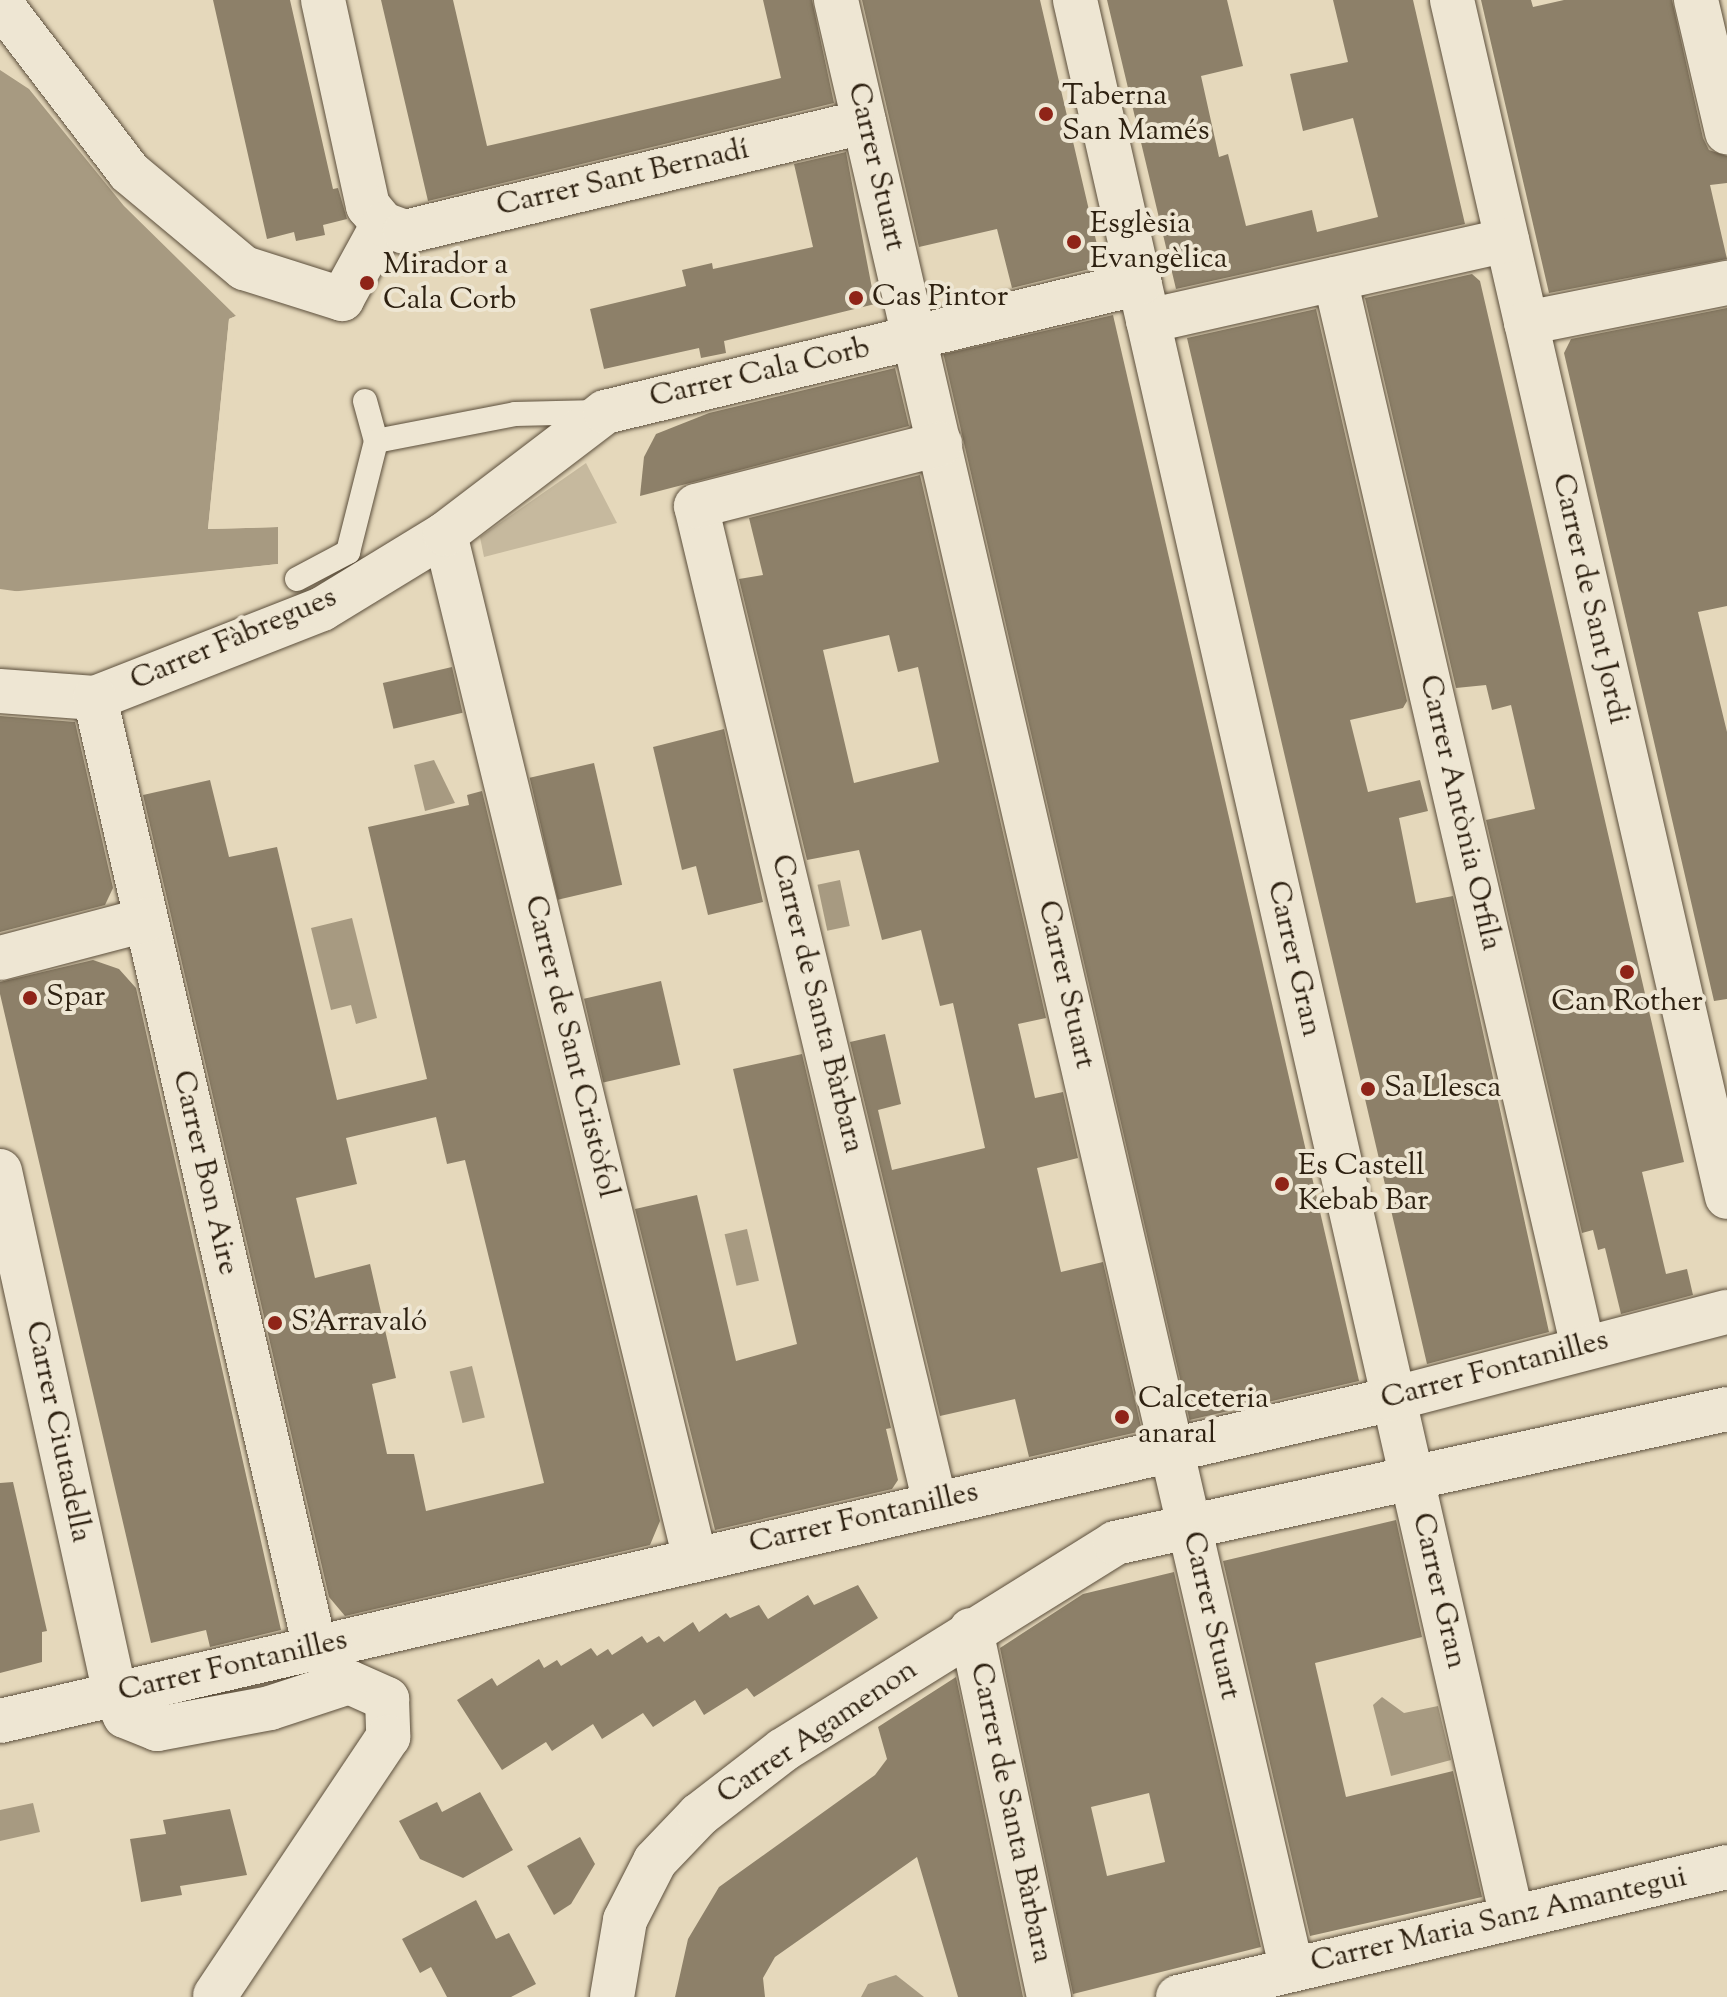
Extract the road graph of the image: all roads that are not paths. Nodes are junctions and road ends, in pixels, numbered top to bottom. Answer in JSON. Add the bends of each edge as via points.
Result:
{"nodes":[{"id":1,"x":323,"y":0,"type":"edge"},
{"id":2,"x":836,"y":0,"type":"edge"},
{"id":3,"x":1075,"y":0,"type":"edge"},
{"id":4,"x":1452,"y":0,"type":"edge"},
{"id":5,"x":1696,"y":0,"type":"edge"},
{"id":6,"x":0,"y":3,"type":"edge"},
{"id":7,"x":864,"y":122,"type":"junction"},
{"id":8,"x":1727,"y":132,"type":"edge"},
{"id":9,"x":383,"y":224,"type":"junction"},
{"id":10,"x":1507,"y":240,"type":"junction"},
{"id":11,"x":1335,"y":279,"type":"junction"},
{"id":12,"x":1727,"y":283,"type":"edge"},
{"id":13,"x":1144,"y":302,"type":"junction"},
{"id":14,"x":1526,"y":323,"type":"junction"},
{"id":15,"x":915,"y":337,"type":"junction"},
{"id":16,"x":365,"y":401,"type":"dead end"},
{"id":17,"x":605,"y":412,"type":"junction"},
{"id":18,"x":376,"y":441,"type":"junction"},
{"id":19,"x":940,"y":444,"type":"junction"},
{"id":20,"x":445,"y":534,"type":"junction"},
{"id":21,"x":297,"y":579,"type":"dead end"},
{"id":22,"x":0,"y":691,"type":"edge"},
{"id":23,"x":95,"y":698,"type":"junction"},
{"id":24,"x":145,"y":920,"type":"junction"},
{"id":25,"x":0,"y":958,"type":"edge"},
{"id":26,"x":0,"y":1171,"type":"edge"},
{"id":27,"x":1727,"y":1197,"type":"edge"},
{"id":28,"x":1727,"y":1312,"type":"edge"},
{"id":29,"x":1583,"y":1347,"type":"junction"},
{"id":30,"x":1392,"y":1399,"type":"junction"},
{"id":31,"x":1727,"y":1409,"type":"edge"},
{"id":32,"x":1174,"y":1457,"type":"junction"},
{"id":33,"x":1410,"y":1478,"type":"junction"},
{"id":34,"x":935,"y":1503,"type":"junction"},
{"id":35,"x":1189,"y":1526,"type":"junction"},
{"id":36,"x":1115,"y":1543,"type":"junction"},
{"id":37,"x":695,"y":1559,"type":"junction"},
{"id":38,"x":971,"y":1630,"type":"junction"},
{"id":39,"x":315,"y":1648,"type":"junction"},
{"id":40,"x":115,"y":1694,"type":"junction"},
{"id":41,"x":0,"y":1721,"type":"edge"},
{"id":42,"x":1727,"y":1867,"type":"edge"},
{"id":43,"x":1512,"y":1918,"type":"junction"},
{"id":44,"x":1292,"y":1970,"type":"junction"},
{"id":45,"x":215,"y":1995,"type":"edge"},
{"id":46,"x":612,"y":1997,"type":"edge"},
{"id":47,"x":1049,"y":1997,"type":"edge"},
{"id":48,"x":1178,"y":1997,"type":"edge"}],
"edges":[{"from":1,"to":9,"type":"street","via":[[368,206]]},
{"from":2,"to":7,"type":"street","name":"Carrer Stuart"},
{"from":3,"to":13,"type":"street","name":"Carrer Gran"},
{"from":4,"to":10,"type":"street","name":"Carrer de Sant Jordi"},
{"from":5,"to":8,"type":"street"},
{"from":6,"to":9,"type":"street","via":[[129,172],[244,268],[342,299]]},
{"from":7,"to":9,"type":"street","name":"Carrer Sant Bernadí","via":[[405,232]]},
{"from":7,"to":15,"type":"street","name":"Carrer Stuart"},
{"from":10,"to":11,"type":"street","name":"Carrer Cala Corb"},
{"from":10,"to":14,"type":"street","name":"Carrer de Sant Jordi"},
{"from":11,"to":13,"type":"street","name":"Carrer Cala Corb"},
{"from":11,"to":29,"type":"street","name":"Carrer Antònia Orfila"},
{"from":12,"to":14,"type":"street"},
{"from":13,"to":15,"type":"street","name":"Carrer Cala Corb"},
{"from":13,"to":30,"type":"street","name":"Carrer Gran"},
{"from":14,"to":27,"type":"street","name":"Carrer de Sant Jordi"},
{"from":15,"to":17,"type":"street","name":"Carrer Cala Corb"},
{"from":15,"to":19,"type":"street","name":"Carrer Stuart"},
{"from":16,"to":18,"type":"lane"},
{"from":17,"to":18,"type":"lane","name":"Carrer Cala Corb","via":[[515,414]]},
{"from":17,"to":20,"type":"street","name":"Carrer Fàbregues"},
{"from":18,"to":21,"type":"lane","via":[[348,552]]},
{"from":19,"to":32,"type":"street","name":"Carrer Stuart"},
{"from":19,"to":34,"type":"street","name":"Carrer de Santa Bàrbara","via":[[696,506]]},
{"from":20,"to":23,"type":"street","name":"Carrer Fàbregues","via":[[322,609]]},
{"from":20,"to":37,"type":"street","name":"Carrer de Sant Cristòfol"},
{"from":22,"to":23,"type":"street","name":"Carrer Fàbregues"},
{"from":23,"to":24,"type":"street","name":"Carrer Bon Aire"},
{"from":24,"to":25,"type":"street"},
{"from":24,"to":39,"type":"street","name":"Carrer Bon Aire"},
{"from":26,"to":40,"type":"street","name":"Carrer Ciutadella"},
{"from":28,"to":29,"type":"street","name":"Carrer Fontanilles"},
{"from":29,"to":30,"type":"street","name":"Carrer Fontanilles"},
{"from":30,"to":32,"type":"street","name":"Carrer Fontanilles"},
{"from":30,"to":33,"type":"street","name":"Carrer Gran"},
{"from":31,"to":33,"type":"street"},
{"from":32,"to":34,"type":"street","name":"Carrer Fontanilles"},
{"from":32,"to":35,"type":"street","name":"Carrer Stuart"},
{"from":32,"to":36,"type":"street","name":"Carrer Agamenon"},
{"from":33,"to":35,"type":"street"},
{"from":33,"to":43,"type":"street","name":"Carrer Gran"},
{"from":34,"to":37,"type":"street","name":"Carrer Fontanilles"},
{"from":35,"to":36,"type":"street","name":"Carrer Agamenon"},
{"from":35,"to":44,"type":"street","name":"Carrer Stuart"},
{"from":36,"to":38,"type":"street","name":"Carrer Agamenon"},
{"from":37,"to":39,"type":"street","name":"Carrer Fontanilles"},
{"from":38,"to":46,"type":"street","name":"Carrer Agamenon","via":[[783,1750],[699,1815],[655,1861],[625,1920]]},
{"from":38,"to":47,"type":"street","name":"Carrer de Santa Bàrbara"},
{"from":39,"to":40,"type":"street","name":"Carrer Fontanilles"},
{"from":40,"to":41,"type":"street","name":"Carrer Fontanilles"},
{"from":40,"to":45,"type":"street","via":[[125,1716],[157,1729],[270,1708],[349,1682],[387,1699],[388,1737]]},
{"from":42,"to":43,"type":"street","name":"Carrer Maria Sanz Amantegui"},
{"from":43,"to":44,"type":"street","name":"Carrer Maria Sanz Amantegui"},
{"from":44,"to":48,"type":"street","name":"Carrer Maria Sanz Amantegui"}]}
